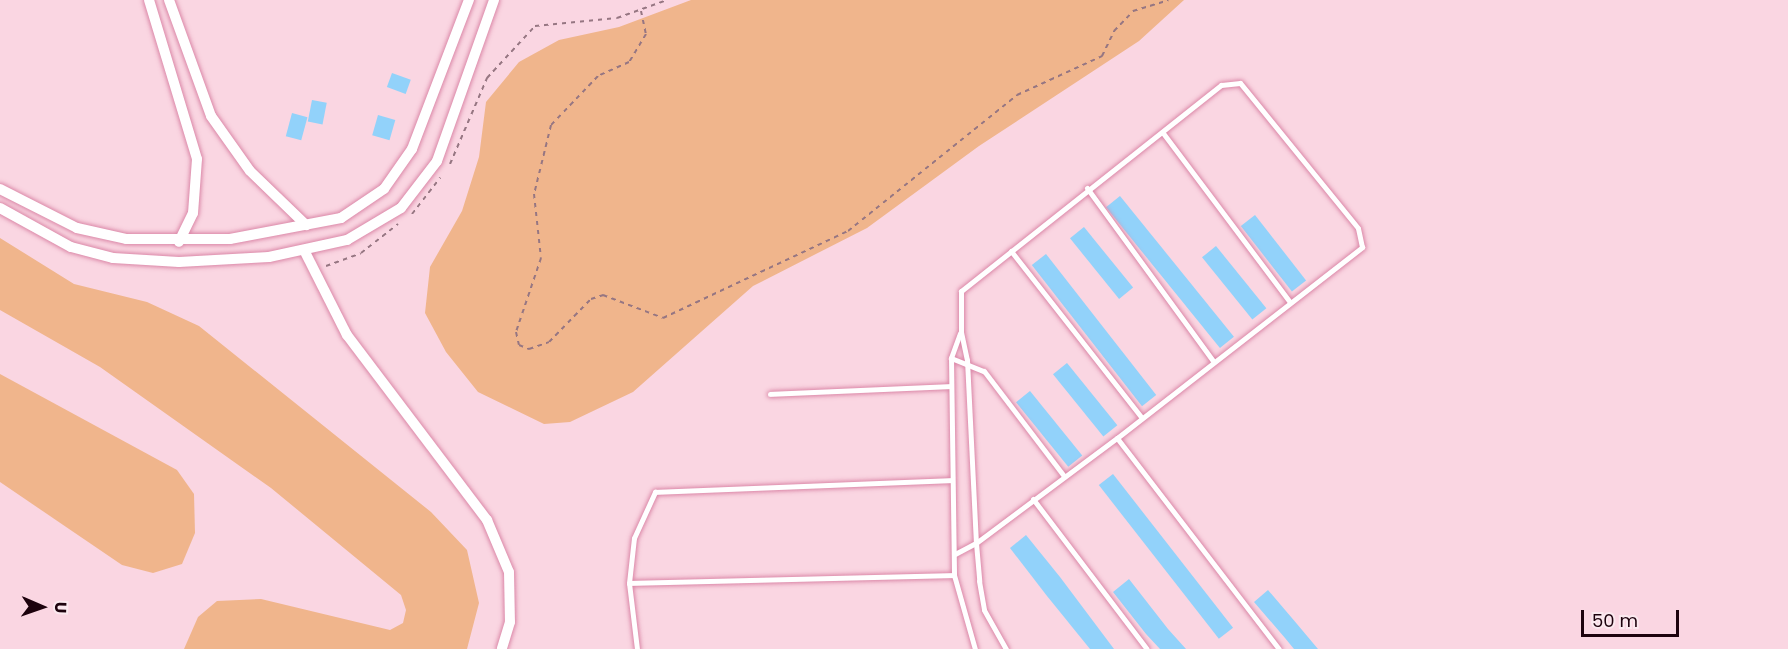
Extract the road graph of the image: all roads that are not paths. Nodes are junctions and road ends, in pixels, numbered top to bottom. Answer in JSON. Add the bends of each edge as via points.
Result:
{"nodes":[{"id":1,"x":149,"y":0,"type":"edge"},
{"id":2,"x":169,"y":0,"type":"edge"},
{"id":3,"x":469,"y":0,"type":"edge"},
{"id":4,"x":494,"y":0,"type":"edge"},
{"id":5,"x":1163,"y":133,"type":"junction"},
{"id":6,"x":1087,"y":188,"type":"junction"},
{"id":7,"x":0,"y":189,"type":"edge"},
{"id":8,"x":0,"y":208,"type":"edge"},
{"id":9,"x":306,"y":225,"type":"junction"},
{"id":10,"x":109,"y":236,"type":"junction"},
{"id":11,"x":179,"y":242,"type":"junction"},
{"id":12,"x":1011,"y":250,"type":"junction"},
{"id":13,"x":305,"y":252,"type":"junction"},
{"id":14,"x":106,"y":256,"type":"junction"},
{"id":15,"x":1290,"y":302,"type":"junction"},
{"id":16,"x":961,"y":332,"type":"junction"},
{"id":17,"x":951,"y":358,"type":"junction"},
{"id":18,"x":967,"y":360,"type":"junction"},
{"id":19,"x":1214,"y":362,"type":"junction"},
{"id":20,"x":950,"y":386,"type":"junction"},
{"id":21,"x":770,"y":394,"type":"dead end"},
{"id":22,"x":1141,"y":417,"type":"junction"},
{"id":23,"x":1117,"y":438,"type":"junction"},
{"id":24,"x":1064,"y":476,"type":"junction"},
{"id":25,"x":952,"y":480,"type":"junction"},
{"id":26,"x":1034,"y":499,"type":"junction"},
{"id":27,"x":976,"y":543,"type":"junction"},
{"id":28,"x":956,"y":554,"type":"junction"},
{"id":29,"x":954,"y":575,"type":"junction"},
{"id":30,"x":629,"y":583,"type":"junction"},
{"id":31,"x":502,"y":649,"type":"edge"},
{"id":32,"x":637,"y":649,"type":"edge"},
{"id":33,"x":969,"y":649,"type":"edge"},
{"id":34,"x":975,"y":649,"type":"edge"},
{"id":35,"x":1006,"y":649,"type":"edge"},
{"id":36,"x":1147,"y":649,"type":"edge"},
{"id":37,"x":1278,"y":649,"type":"edge"}],
"edges":[{"from":1,"to":11,"type":"street","via":[[197,159],[192,213]]},
{"from":2,"to":9,"type":"street","via":[[211,116],[250,171]]},
{"from":3,"to":9,"type":"street","via":[[430,112],[398,171],[363,207]]},
{"from":4,"to":13,"type":"street","via":[[449,135],[422,185],[401,208],[370,230]]},
{"from":5,"to":6,"type":"lane"},
{"from":5,"to":15,"type":"lane"},
{"from":5,"to":15,"type":"lane","via":[[1221,85],[1240,83],[1358,228],[1362,247]]},
{"from":6,"to":12,"type":"lane"},
{"from":6,"to":19,"type":"lane"},
{"from":7,"to":10,"type":"street","via":[[59,220]]},
{"from":8,"to":14,"type":"street","via":[[71,246]]},
{"from":9,"to":11,"type":"street"},
{"from":10,"to":11,"type":"street"},
{"from":10,"to":14,"type":"street"},
{"from":12,"to":16,"type":"lane","via":[[962,291]]},
{"from":12,"to":22,"type":"lane"},
{"from":13,"to":14,"type":"street","via":[[178,262]]},
{"from":13,"to":31,"type":"street","via":[[318,270],[346,335],[498,541],[511,596]]},
{"from":15,"to":19,"type":"lane"},
{"from":16,"to":17,"type":"lane"},
{"from":16,"to":18,"type":"lane"},
{"from":17,"to":18,"type":"lane"},
{"from":17,"to":20,"type":"lane"},
{"from":18,"to":24,"type":"lane","via":[[984,371]]},
{"from":18,"to":27,"type":"lane"},
{"from":19,"to":22,"type":"lane"},
{"from":20,"to":21,"type":"lane"},
{"from":20,"to":25,"type":"lane"},
{"from":22,"to":23,"type":"lane"},
{"from":23,"to":24,"type":"lane"},
{"from":23,"to":37,"type":"lane"},
{"from":24,"to":26,"type":"lane"},
{"from":25,"to":28,"type":"lane"},
{"from":25,"to":30,"type":"lane","via":[[665,489],[647,499],[643,508]]},
{"from":26,"to":27,"type":"lane"},
{"from":26,"to":36,"type":"lane"},
{"from":27,"to":28,"type":"lane"},
{"from":27,"to":35,"type":"lane","via":[[984,610]]},
{"from":28,"to":29,"type":"lane"},
{"from":29,"to":30,"type":"lane"},
{"from":29,"to":34,"type":"lane"},
{"from":30,"to":32,"type":"lane"},
{"from":33,"to":34,"type":"lane"}]}
